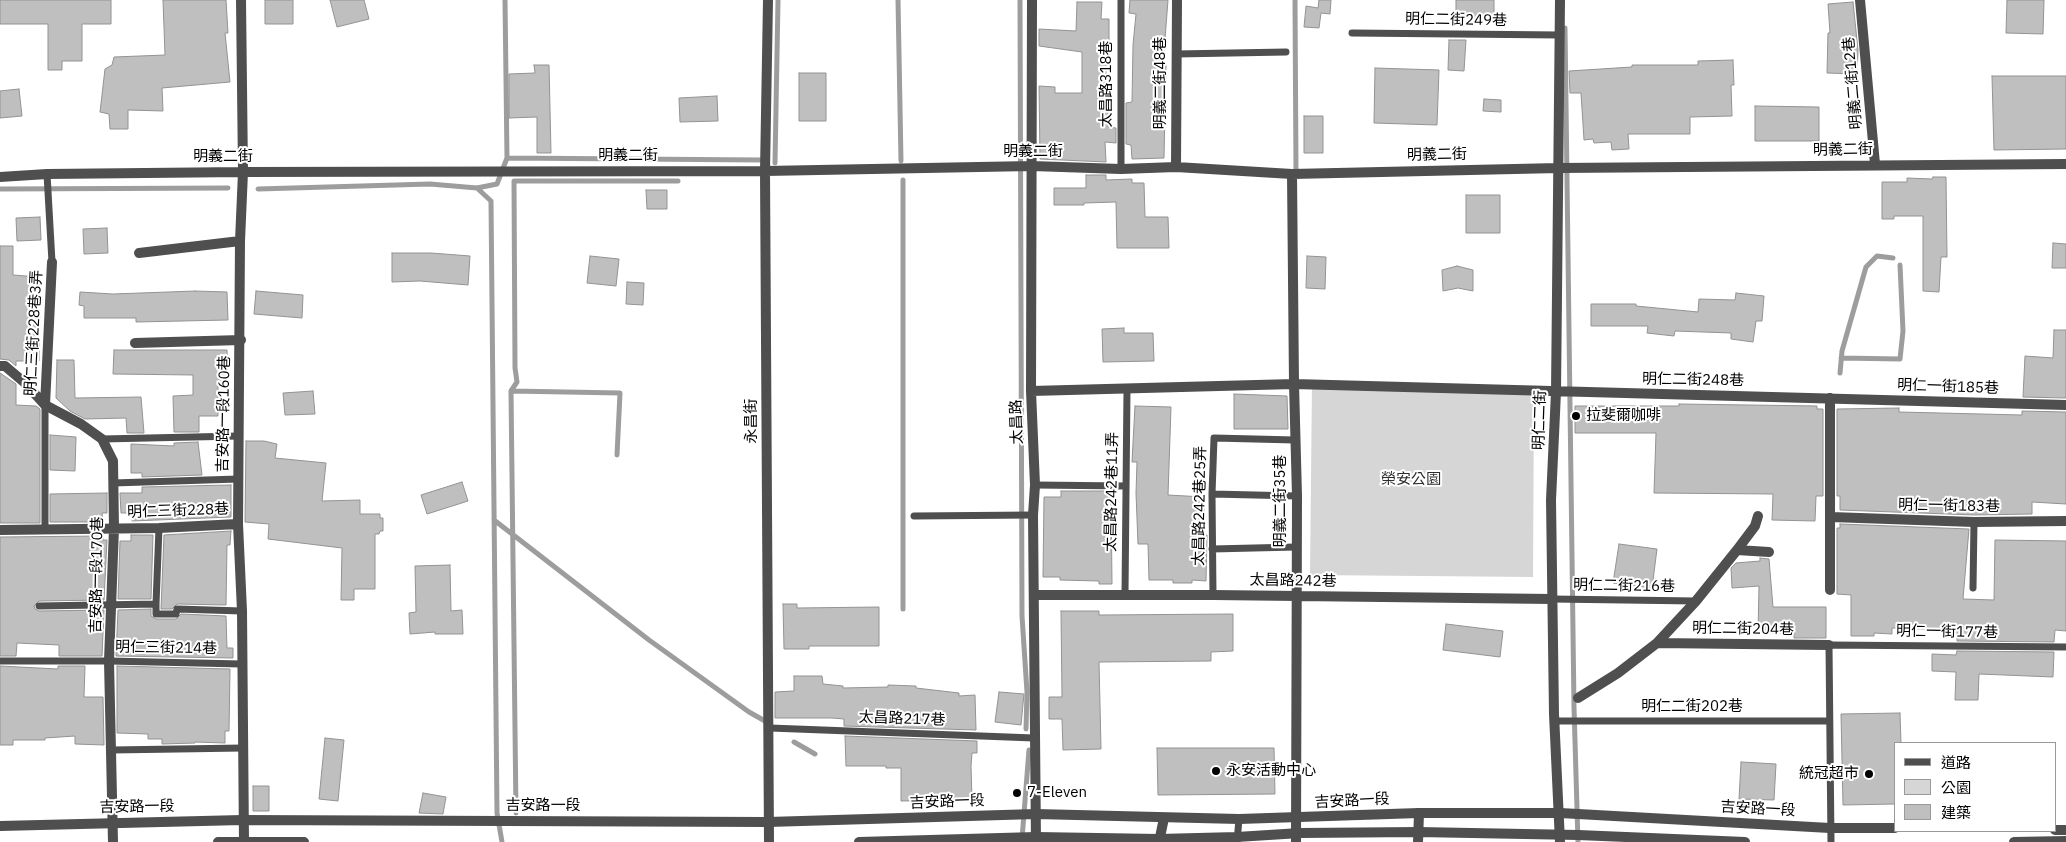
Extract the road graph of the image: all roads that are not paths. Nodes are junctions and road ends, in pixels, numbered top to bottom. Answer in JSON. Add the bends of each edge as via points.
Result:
{"nodes":[{"id":1,"x":241,"y":0,"type":"edge"},
{"id":2,"x":768,"y":0,"type":"edge"},
{"id":3,"x":1032,"y":0,"type":"edge"},
{"id":4,"x":1121,"y":0,"type":"edge"},
{"id":5,"x":1177,"y":0,"type":"edge"},
{"id":6,"x":1560,"y":0,"type":"edge"},
{"id":7,"x":1860,"y":0,"type":"edge"},
{"id":8,"x":1352,"y":33,"type":"dead end"},
{"id":9,"x":1560,"y":35,"type":"junction"},
{"id":10,"x":1286,"y":52,"type":"dead end"},
{"id":11,"x":1176,"y":54,"type":"junction"},
{"id":12,"x":1875,"y":164,"type":"junction"},
{"id":13,"x":2066,"y":164,"type":"edge"},
{"id":14,"x":1032,"y":166,"type":"junction"},
{"id":15,"x":1176,"y":167,"type":"junction"},
{"id":16,"x":1121,"y":168,"type":"junction"},
{"id":17,"x":1559,"y":168,"type":"junction"},
{"id":18,"x":765,"y":171,"type":"junction"},
{"id":19,"x":243,"y":172,"type":"junction"},
{"id":20,"x":48,"y":174,"type":"junction"},
{"id":21,"x":1292,"y":174,"type":"junction"},
{"id":22,"x":0,"y":177,"type":"edge"},
{"id":23,"x":240,"y":241,"type":"junction"},
{"id":24,"x":139,"y":253,"type":"dead end"},
{"id":25,"x":52,"y":262,"type":"joint"},
{"id":26,"x":240,"y":340,"type":"junction"},
{"id":27,"x":135,"y":343,"type":"dead end"},
{"id":28,"x":0,"y":366,"type":"edge"},
{"id":29,"x":1294,"y":384,"type":"junction"},
{"id":30,"x":1127,"y":389,"type":"junction"},
{"id":31,"x":1031,"y":391,"type":"junction"},
{"id":32,"x":1556,"y":392,"type":"junction"},
{"id":33,"x":1830,"y":398,"type":"junction"},
{"id":34,"x":45,"y":405,"type":"junction"},
{"id":35,"x":2066,"y":405,"type":"edge"},
{"id":36,"x":239,"y":436,"type":"junction"},
{"id":37,"x":102,"y":439,"type":"junction"},
{"id":38,"x":1295,"y":440,"type":"junction"},
{"id":39,"x":238,"y":479,"type":"junction"},
{"id":40,"x":113,"y":483,"type":"junction"},
{"id":41,"x":1035,"y":486,"type":"junction"},
{"id":42,"x":1126,"y":486,"type":"junction"},
{"id":43,"x":1212,"y":494,"type":"junction"},
{"id":44,"x":1297,"y":496,"type":"junction"},
{"id":45,"x":914,"y":516,"type":"dead end"},
{"id":46,"x":1033,"y":516,"type":"junction"},
{"id":47,"x":1758,"y":516,"type":"dead end"},
{"id":48,"x":1831,"y":517,"type":"junction"},
{"id":49,"x":1974,"y":522,"type":"junction"},
{"id":50,"x":2066,"y":522,"type":"edge"},
{"id":51,"x":238,"y":524,"type":"junction"},
{"id":52,"x":45,"y":528,"type":"junction"},
{"id":53,"x":114,"y":528,"type":"junction"},
{"id":54,"x":159,"y":528,"type":"junction"},
{"id":55,"x":0,"y":530,"type":"edge"},
{"id":56,"x":1296,"y":547,"type":"junction"},
{"id":57,"x":1212,"y":549,"type":"junction"},
{"id":58,"x":1738,"y":550,"type":"junction"},
{"id":59,"x":1769,"y":552,"type":"dead end"},
{"id":60,"x":1973,"y":588,"type":"dead end"},
{"id":61,"x":1830,"y":590,"type":"dead end"},
{"id":62,"x":1125,"y":594,"type":"junction"},
{"id":63,"x":1034,"y":595,"type":"junction"},
{"id":64,"x":1213,"y":595,"type":"junction"},
{"id":65,"x":1297,"y":596,"type":"junction"},
{"id":66,"x":1552,"y":600,"type":"junction"},
{"id":67,"x":1696,"y":601,"type":"junction"},
{"id":68,"x":156,"y":604,"type":"junction"},
{"id":69,"x":39,"y":606,"type":"dead end"},
{"id":70,"x":112,"y":606,"type":"junction"},
{"id":71,"x":242,"y":611,"type":"junction"},
{"id":72,"x":1657,"y":643,"type":"junction"},
{"id":73,"x":1828,"y":645,"type":"junction"},
{"id":74,"x":2066,"y":647,"type":"edge"},
{"id":75,"x":0,"y":661,"type":"edge"},
{"id":76,"x":109,"y":661,"type":"junction"},
{"id":77,"x":241,"y":664,"type":"junction"},
{"id":78,"x":1578,"y":698,"type":"dead end"},
{"id":79,"x":1555,"y":721,"type":"junction"},
{"id":80,"x":1829,"y":721,"type":"junction"},
{"id":81,"x":770,"y":728,"type":"junction"},
{"id":82,"x":1034,"y":738,"type":"junction"},
{"id":83,"x":243,"y":748,"type":"junction"},
{"id":84,"x":112,"y":750,"type":"junction"},
{"id":85,"x":1560,"y":813,"type":"junction"},
{"id":86,"x":1036,"y":814,"type":"junction"},
{"id":87,"x":1419,"y":814,"type":"junction"},
{"id":88,"x":1164,"y":818,"type":"junction"},
{"id":89,"x":1239,"y":819,"type":"junction"},
{"id":90,"x":113,"y":822,"type":"junction"},
{"id":91,"x":768,"y":822,"type":"junction"},
{"id":92,"x":242,"y":824,"type":"junction"},
{"id":93,"x":0,"y":826,"type":"edge"},
{"id":94,"x":1830,"y":828,"type":"junction"},
{"id":95,"x":1894,"y":828,"type":"edge"},
{"id":96,"x":1296,"y":831,"type":"edge"},
{"id":97,"x":1418,"y":837,"type":"edge"},
{"id":98,"x":1036,"y":839,"type":"edge"},
{"id":99,"x":1560,"y":839,"type":"edge"},
{"id":100,"x":1159,"y":840,"type":"edge"},
{"id":101,"x":1237,"y":840,"type":"edge"},
{"id":102,"x":2066,"y":841,"type":"edge"},
{"id":103,"x":112,"y":842,"type":"edge"},
{"id":104,"x":218,"y":842,"type":"edge"},
{"id":105,"x":244,"y":842,"type":"edge"},
{"id":106,"x":304,"y":842,"type":"edge"},
{"id":107,"x":769,"y":842,"type":"edge"},
{"id":108,"x":860,"y":842,"type":"edge"},
{"id":109,"x":1745,"y":842,"type":"edge"},
{"id":110,"x":1831,"y":842,"type":"edge"},
{"id":111,"x":2014,"y":842,"type":"edge"}],
"edges":[{"from":1,"to":19,"type":"street","name":"吉安路一段160巷"},
{"from":2,"to":18,"type":"street","name":"永昌街"},
{"from":3,"to":14,"type":"street","name":"太昌路"},
{"from":4,"to":16,"type":"lane","name":"太昌路318巷"},
{"from":5,"to":11,"type":"street","name":"明義二街48巷"},
{"from":6,"to":9,"type":"street","name":"明仁二街"},
{"from":7,"to":12,"type":"street","name":"明義二街12巷"},
{"from":8,"to":9,"type":"lane","name":"明仁二街249巷"},
{"from":9,"to":17,"type":"street","name":"明仁二街"},
{"from":10,"to":11,"type":"lane"},
{"from":11,"to":15,"type":"street","name":"明義二街48巷"},
{"from":12,"to":13,"type":"street","name":"明義二街"},
{"from":12,"to":17,"type":"street","name":"明義二街"},
{"from":14,"to":16,"type":"street","name":"明義二街"},
{"from":14,"to":18,"type":"street","name":"明義二街"},
{"from":14,"to":31,"type":"street","name":"太昌路"},
{"from":15,"to":16,"type":"street","name":"明義二街"},
{"from":15,"to":21,"type":"street","name":"明義二街"},
{"from":17,"to":21,"type":"street","name":"明義二街"},
{"from":17,"to":32,"type":"street","name":"明仁二街"},
{"from":18,"to":19,"type":"street","name":"明義二街"},
{"from":18,"to":81,"type":"street","name":"永昌街"},
{"from":19,"to":20,"type":"street","name":"明義二街"},
{"from":19,"to":23,"type":"street","name":"吉安路一段160巷"},
{"from":20,"to":22,"type":"street","name":"明義二街"},
{"from":20,"to":25,"type":"lane"},
{"from":21,"to":29,"type":"street","name":"明義二街35巷"},
{"from":23,"to":24,"type":"street"},
{"from":23,"to":26,"type":"street","name":"吉安路一段160巷"},
{"from":25,"to":34,"type":"street","name":"明仁三街228巷3弄"},
{"from":26,"to":27,"type":"street"},
{"from":26,"to":36,"type":"street","name":"吉安路一段160巷"},
{"from":28,"to":34,"type":"street","name":"吉安路一段170巷","via":[[5,366],[25,383]]},
{"from":29,"to":30,"type":"street","name":"明仁二街248巷"},
{"from":29,"to":32,"type":"street","name":"明仁二街248巷"},
{"from":29,"to":38,"type":"street","name":"明義二街35巷"},
{"from":30,"to":31,"type":"street","name":"明仁二街248巷"},
{"from":30,"to":42,"type":"lane","name":"太昌路242巷11弄"},
{"from":31,"to":41,"type":"street","name":"太昌路"},
{"from":32,"to":33,"type":"street","name":"明仁二街248巷"},
{"from":32,"to":66,"type":"street","name":"明仁二街","via":[[1551,500]]},
{"from":33,"to":35,"type":"street","name":"明仁一街185巷"},
{"from":33,"to":48,"type":"street"},
{"from":34,"to":37,"type":"street","name":"吉安路一段170巷"},
{"from":34,"to":52,"type":"lane"},
{"from":36,"to":37,"type":"lane"},
{"from":36,"to":39,"type":"street","name":"吉安路一段160巷"},
{"from":37,"to":40,"type":"street","name":"吉安路一段170巷","via":[[113,462]]},
{"from":38,"to":43,"type":"lane","name":"太昌路242巷25弄","via":[[1214,438]]},
{"from":38,"to":44,"type":"street","name":"明義二街35巷"},
{"from":39,"to":40,"type":"lane"},
{"from":39,"to":51,"type":"street","name":"吉安路一段160巷"},
{"from":40,"to":53,"type":"street","name":"吉安路一段170巷"},
{"from":41,"to":42,"type":"lane"},
{"from":41,"to":46,"type":"street","name":"太昌路"},
{"from":42,"to":62,"type":"lane","name":"太昌路242巷11弄"},
{"from":43,"to":44,"type":"lane"},
{"from":43,"to":57,"type":"lane","name":"太昌路242巷25弄"},
{"from":44,"to":56,"type":"street","name":"明義二街35巷"},
{"from":45,"to":46,"type":"lane"},
{"from":46,"to":63,"type":"street","name":"太昌路"},
{"from":47,"to":58,"type":"street","name":"明仁二街204巷"},
{"from":48,"to":49,"type":"street","name":"明仁一街183巷"},
{"from":48,"to":61,"type":"street"},
{"from":49,"to":50,"type":"street","name":"明仁一街183巷"},
{"from":49,"to":60,"type":"lane"},
{"from":51,"to":54,"type":"street","name":"明仁三街228巷"},
{"from":51,"to":71,"type":"street","name":"吉安路一段160巷"},
{"from":52,"to":53,"type":"street","name":"明仁三街228巷"},
{"from":52,"to":55,"type":"street","name":"明仁三街228巷"},
{"from":53,"to":54,"type":"street","name":"明仁三街228巷"},
{"from":53,"to":70,"type":"street","name":"吉安路一段170巷"},
{"from":54,"to":68,"type":"lane"},
{"from":56,"to":57,"type":"lane"},
{"from":56,"to":65,"type":"street","name":"明義二街35巷"},
{"from":57,"to":64,"type":"lane","name":"太昌路242巷25弄"},
{"from":58,"to":59,"type":"street"},
{"from":58,"to":67,"type":"street","name":"明仁二街204巷"},
{"from":62,"to":63,"type":"street","name":"太昌路242巷"},
{"from":62,"to":64,"type":"street","name":"太昌路242巷"},
{"from":63,"to":82,"type":"street","name":"太昌路"},
{"from":64,"to":65,"type":"street","name":"太昌路242巷"},
{"from":65,"to":66,"type":"street","name":"太昌路242巷"},
{"from":65,"to":96,"type":"street","name":"明義二街35巷"},
{"from":66,"to":67,"type":"lane","name":"明仁二街216巷"},
{"from":66,"to":79,"type":"street","name":"明仁二街"},
{"from":67,"to":72,"type":"street","name":"明仁二街204巷"},
{"from":68,"to":70,"type":"lane"},
{"from":68,"to":71,"type":"lane","via":[[156,614],[176,614],[177,609]]},
{"from":69,"to":70,"type":"lane"},
{"from":70,"to":76,"type":"street","name":"吉安路一段170巷"},
{"from":71,"to":77,"type":"street","name":"吉安路一段160巷"},
{"from":72,"to":73,"type":"street","name":"明仁二街204巷"},
{"from":72,"to":78,"type":"street","name":"明仁二街204巷"},
{"from":73,"to":74,"type":"lane","name":"明仁一街177巷"},
{"from":73,"to":80,"type":"lane"},
{"from":75,"to":76,"type":"lane","name":"明仁三街214巷"},
{"from":76,"to":77,"type":"lane","name":"明仁三街214巷"},
{"from":76,"to":84,"type":"street","name":"吉安路一段170巷"},
{"from":77,"to":83,"type":"street","name":"吉安路一段160巷"},
{"from":79,"to":80,"type":"lane","name":"明仁二街202巷"},
{"from":79,"to":85,"type":"street","name":"明仁二街"},
{"from":80,"to":94,"type":"lane"},
{"from":81,"to":82,"type":"lane","name":"太昌路217巷"},
{"from":81,"to":91,"type":"street","name":"永昌街"},
{"from":82,"to":86,"type":"street","name":"太昌路"},
{"from":83,"to":84,"type":"lane"},
{"from":83,"to":92,"type":"street","name":"吉安路一段160巷"},
{"from":84,"to":90,"type":"street","name":"吉安路一段170巷"},
{"from":85,"to":87,"type":"street","name":"吉安路一段"},
{"from":85,"to":94,"type":"street","name":"吉安路一段"},
{"from":85,"to":99,"type":"street","name":"明仁二街"},
{"from":86,"to":88,"type":"street","name":"吉安路一段"},
{"from":86,"to":91,"type":"street","name":"吉安路一段"},
{"from":86,"to":98,"type":"street","name":"太昌路"},
{"from":87,"to":96,"type":"street","name":"吉安路一段"},
{"from":87,"to":97,"type":"street"},
{"from":88,"to":89,"type":"street","name":"吉安路一段"},
{"from":88,"to":100,"type":"street"},
{"from":89,"to":96,"type":"street","name":"吉安路一段"},
{"from":89,"to":101,"type":"lane"},
{"from":90,"to":92,"type":"street","name":"吉安路一段"},
{"from":90,"to":93,"type":"street","name":"吉安路一段"},
{"from":90,"to":103,"type":"street","name":"吉安路一段170巷"},
{"from":91,"to":92,"type":"street","name":"吉安路一段"},
{"from":91,"to":107,"type":"street","name":"永昌街"},
{"from":92,"to":105,"type":"street","name":"吉安路一段160巷"},
{"from":94,"to":95,"type":"street","name":"吉安路一段"},
{"from":94,"to":110,"type":"lane"},
{"from":96,"to":97,"type":"street","name":"吉安路一段"},
{"from":96,"to":101,"type":"street","name":"吉安路一段"},
{"from":97,"to":99,"type":"street","name":"吉安路一段"},
{"from":98,"to":100,"type":"street","name":"吉安路一段"},
{"from":98,"to":108,"type":"street","name":"吉安路一段"},
{"from":99,"to":109,"type":"street","name":"吉安路一段","via":[[1578,835]]},
{"from":100,"to":101,"type":"street","name":"吉安路一段"},
{"from":102,"to":111,"type":"street"},
{"from":104,"to":105,"type":"street"},
{"from":105,"to":106,"type":"street"}]}
